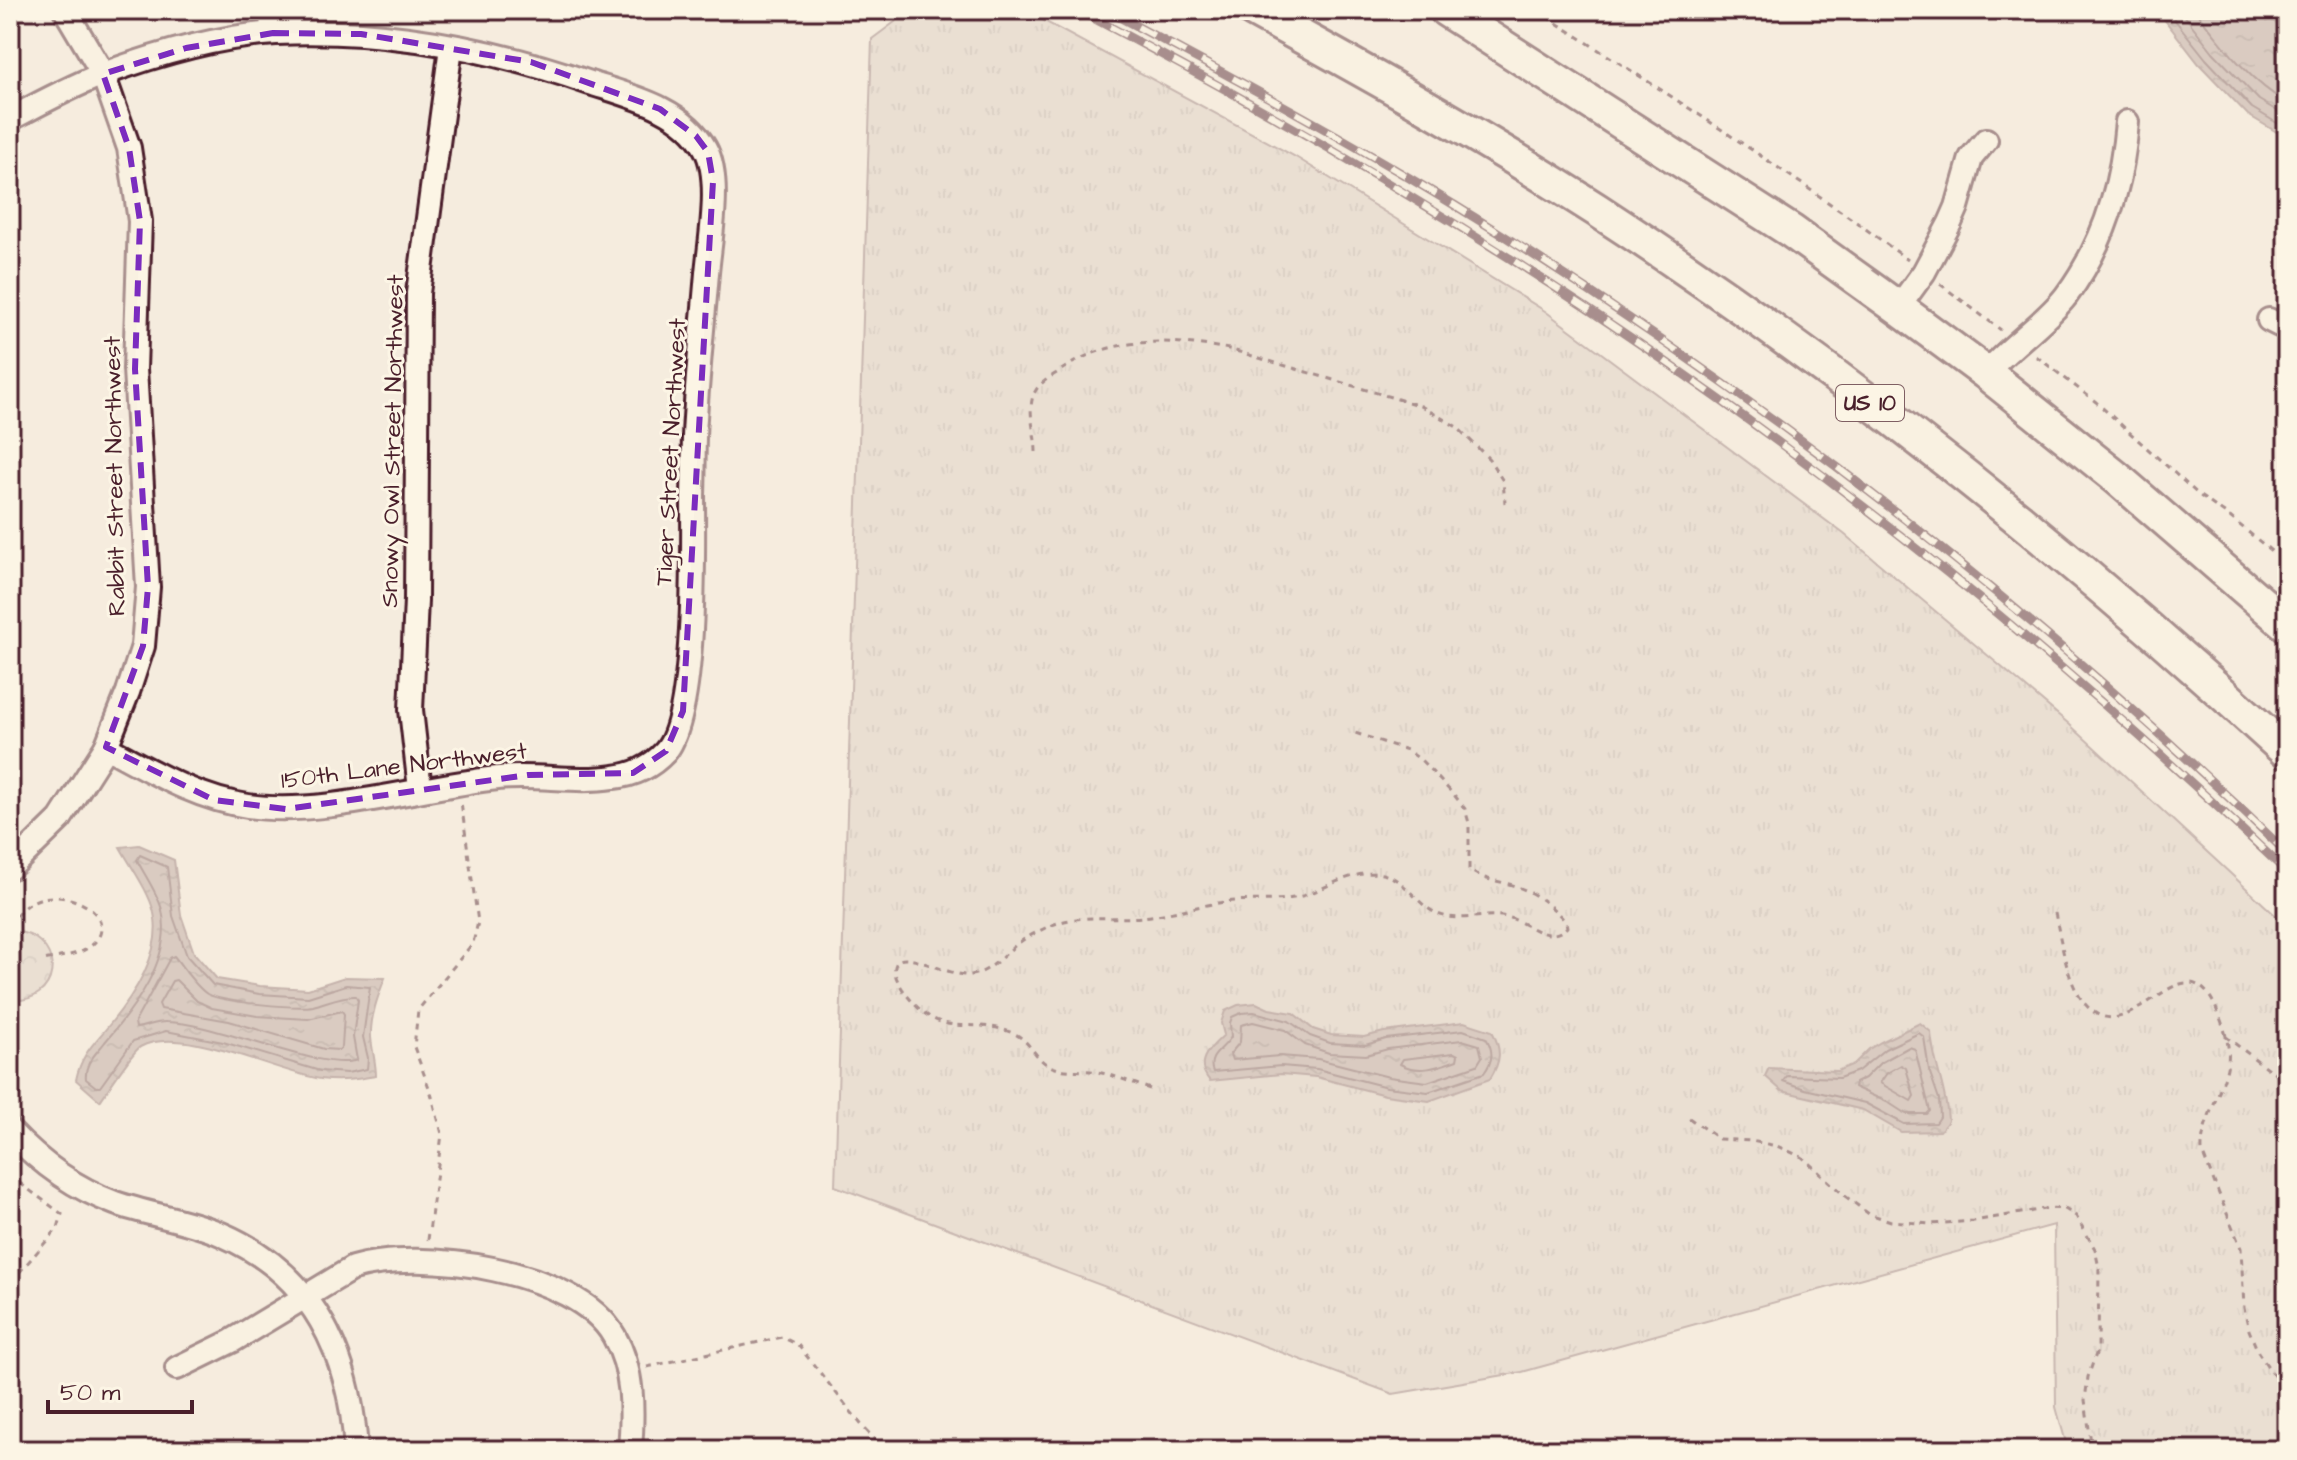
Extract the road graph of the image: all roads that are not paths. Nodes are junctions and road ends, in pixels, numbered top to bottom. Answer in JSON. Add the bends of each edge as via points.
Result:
{"nodes":[{"id":1,"x":65,"y":10,"type":"edge"},
{"id":2,"x":270,"y":10,"type":"edge"},
{"id":3,"x":1253,"y":10,"type":"edge"},
{"id":4,"x":1446,"y":10,"type":"edge"},
{"id":5,"x":273,"y":33,"type":"junction"},
{"id":6,"x":451,"y":47,"type":"junction"},
{"id":7,"x":103,"y":74,"type":"junction"},
{"id":8,"x":10,"y":119,"type":"edge"},
{"id":9,"x":2127,"y":122,"type":"dead end"},
{"id":10,"x":1986,"y":140,"type":"dead end"},
{"id":11,"x":1898,"y":308,"type":"junction"},
{"id":12,"x":1986,"y":373,"type":"junction"},
{"id":13,"x":2287,"y":625,"type":"edge"},
{"id":14,"x":106,"y":747,"type":"junction"},
{"id":15,"x":666,"y":751,"type":"joint"},
{"id":16,"x":2287,"y":752,"type":"edge"},
{"id":17,"x":420,"y":789,"type":"junction"},
{"id":18,"x":10,"y":868,"type":"edge"},
{"id":19,"x":10,"y":1131,"type":"edge"},
{"id":20,"x":304,"y":1296,"type":"junction"},
{"id":21,"x":177,"y":1368,"type":"dead end"},
{"id":22,"x":356,"y":1450,"type":"edge"},
{"id":23,"x":630,"y":1450,"type":"edge"}],
"edges":[{"from":1,"to":7,"type":"street","name":"Rabbit Street Northwest"},
{"from":2,"to":5,"type":"street"},
{"from":3,"to":16,"type":"highway","number":"US 10","via":[[1432,109],[1597,210],[1739,307],[2053,547]]},
{"from":4,"to":11,"type":"highway","via":[[1791,231]]},
{"from":5,"to":6,"type":"street","via":[[361,34]]},
{"from":5,"to":7,"type":"street","via":[[186,48]]},
{"from":6,"to":15,"type":"street","name":"Tiger Street Northwest","via":[[531,62],[634,98],[683,122],[708,152],[713,181],[695,420],[686,681],[678,733]]},
{"from":6,"to":17,"type":"street","name":"Snowy Owl Street Northwest","via":[[418,293],[411,710]]},
{"from":7,"to":8,"type":"street"},
{"from":7,"to":14,"type":"street","name":"Rabbit Street Northwest","via":[[129,148],[140,221],[135,369],[148,587],[143,646]]},
{"from":9,"to":12,"type":"street","via":[[2117,188],[2093,252],[2066,297]]},
{"from":10,"to":11,"type":"street","via":[[1971,158],[1950,223]]},
{"from":11,"to":12,"type":"highway"},
{"from":12,"to":13,"type":"highway"},
{"from":14,"to":17,"type":"street","name":"150th Lane Northwest","via":[[214,800],[250,807],[286,809]]},
{"from":14,"to":18,"type":"street","name":"Rabbit Street Northwest","via":[[60,819]]},
{"from":15,"to":17,"type":"street","name":"150th Lane Northwest","via":[[648,766],[611,778],[528,775]]},
{"from":19,"to":20,"type":"street","via":[[70,1183],[115,1203],[219,1233],[259,1253]]},
{"from":20,"to":21,"type":"street"},
{"from":20,"to":22,"type":"street","via":[[346,1374]]},
{"from":20,"to":23,"type":"street","via":[[353,1268],[400,1260],[511,1272],[562,1293],[593,1312],[613,1334],[626,1365],[633,1416]]}]}
